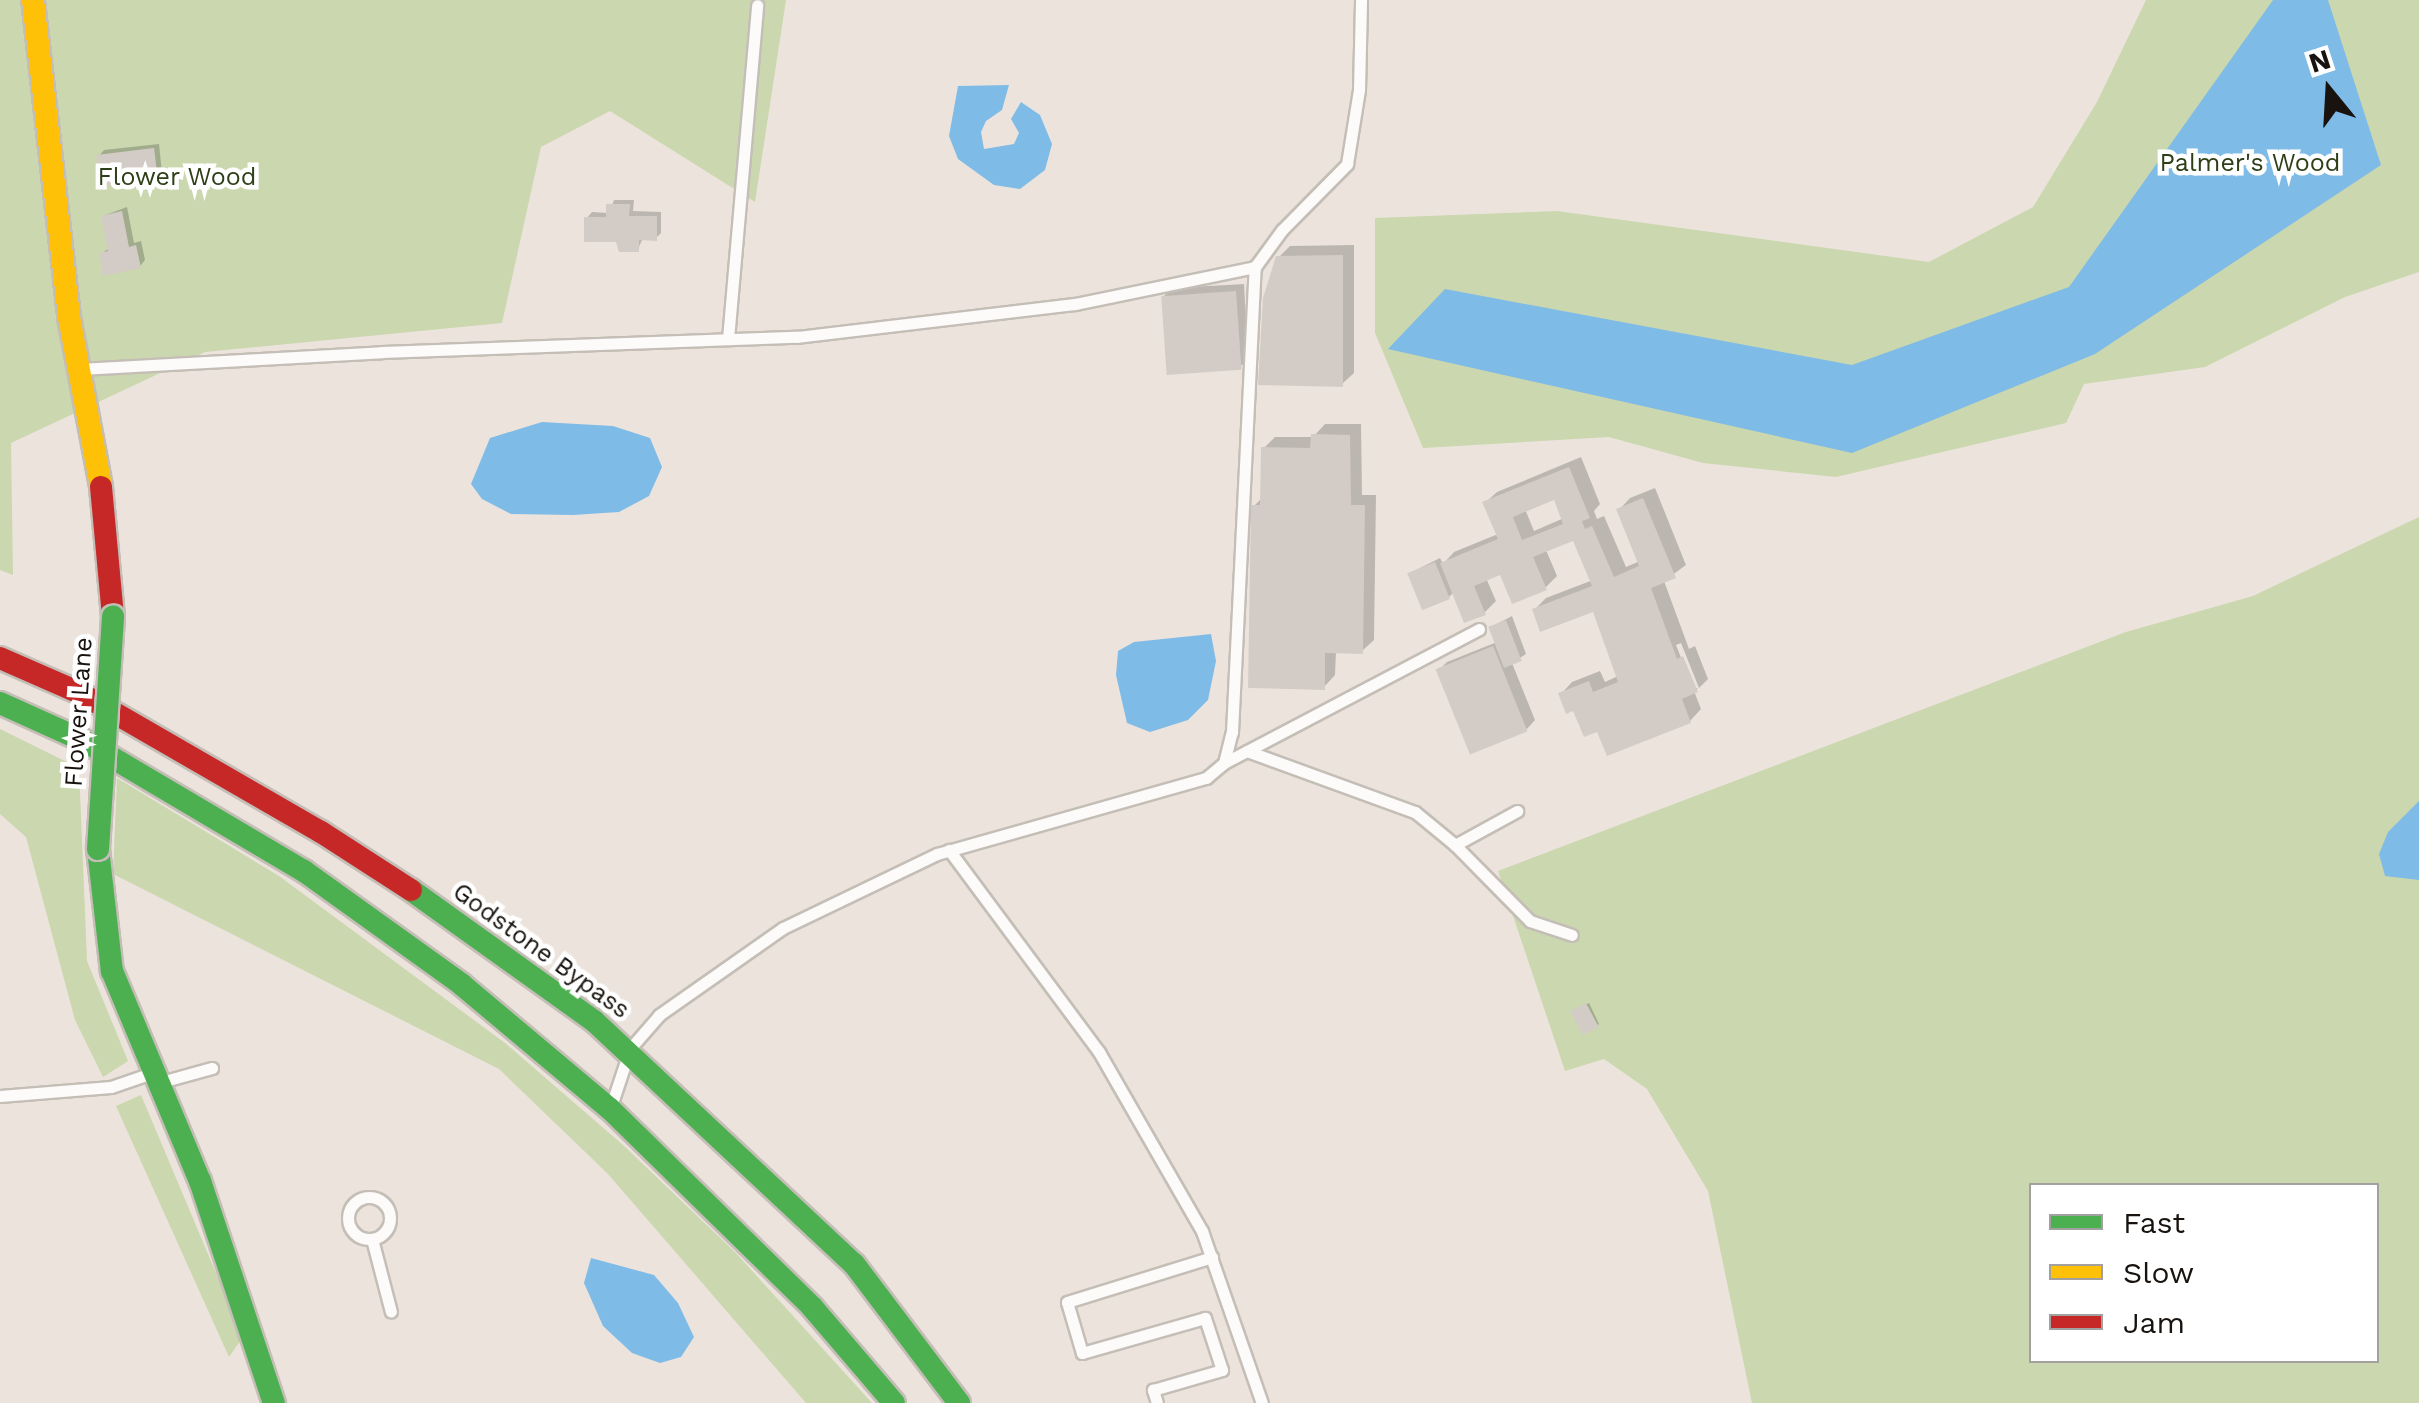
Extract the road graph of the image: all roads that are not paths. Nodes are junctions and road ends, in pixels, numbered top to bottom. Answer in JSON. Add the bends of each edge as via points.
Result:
{"nodes":[{"id":1,"x":33,"y":0,"type":"edge"},
{"id":2,"x":1361,"y":0,"type":"edge"},
{"id":3,"x":757,"y":5,"type":"dead end"},
{"id":4,"x":1255,"y":267,"type":"junction"},
{"id":5,"x":728,"y":339,"type":"junction"},
{"id":6,"x":79,"y":370,"type":"junction"},
{"id":7,"x":1479,"y":629,"type":"dead end"},
{"id":8,"x":0,"y":658,"type":"edge"},
{"id":9,"x":0,"y":702,"type":"edge"},
{"id":10,"x":1247,"y":751,"type":"junction"},
{"id":11,"x":1224,"y":763,"type":"junction"},
{"id":12,"x":1517,"y":811,"type":"dead end"},
{"id":13,"x":1455,"y":844,"type":"junction"},
{"id":14,"x":949,"y":850,"type":"junction"},
{"id":15,"x":1572,"y":935,"type":"dead end"},
{"id":16,"x":629,"y":1050,"type":"junction"},
{"id":17,"x":212,"y":1068,"type":"dead end"},
{"id":18,"x":154,"y":1078,"type":"junction"},
{"id":19,"x":0,"y":1096,"type":"edge"},
{"id":20,"x":610,"y":1109,"type":"junction"},
{"id":21,"x":372,"y":1239,"type":"dead end"},
{"id":22,"x":1212,"y":1257,"type":"junction"},
{"id":23,"x":391,"y":1312,"type":"dead end"},
{"id":24,"x":274,"y":1403,"type":"edge"},
{"id":25,"x":894,"y":1403,"type":"edge"},
{"id":26,"x":959,"y":1403,"type":"edge"},
{"id":27,"x":1157,"y":1403,"type":"edge"},
{"id":28,"x":1262,"y":1403,"type":"edge"}],
"edges":[{"from":1,"to":6,"type":"main road","name":"Flower Lane","via":[[53,206]]},
{"from":2,"to":4,"type":"lane","via":[[1359,90],[1346,164]]},
{"from":3,"to":5,"type":"lane"},
{"from":4,"to":5,"type":"lane","via":[[1075,304]]},
{"from":4,"to":11,"type":"lane","via":[[1232,732]]},
{"from":5,"to":6,"type":"lane"},
{"from":6,"to":18,"type":"main road","name":"Flower Lane","bridge":true,"via":[[106,514],[113,616],[98,848],[112,972]]},
{"from":7,"to":10,"type":"lane"},
{"from":8,"to":16,"type":"main road","name":"Godstone Bypass","via":[[80,693],[320,832],[452,918]]},
{"from":9,"to":20,"type":"main road","via":[[84,742],[304,871],[461,984]]},
{"from":10,"to":11,"type":"lane"},
{"from":10,"to":13,"type":"lane","via":[[1415,812]]},
{"from":11,"to":14,"type":"lane","via":[[1206,778]]},
{"from":12,"to":13,"type":"lane"},
{"from":13,"to":15,"type":"lane","via":[[1530,921]]},
{"from":14,"to":16,"type":"lane","via":[[783,928],[659,1015]]},
{"from":14,"to":22,"type":"lane","via":[[1099,1052]]},
{"from":16,"to":20,"type":"lane"},
{"from":16,"to":26,"type":"main road","name":"Godstone Bypass","via":[[854,1264]]},
{"from":17,"to":18,"type":"lane"},
{"from":18,"to":19,"type":"lane"},
{"from":18,"to":24,"type":"main road","name":"Flower Lane","via":[[200,1182]]},
{"from":20,"to":25,"type":"main road","via":[[812,1307]]},
{"from":21,"to":23,"type":"lane"},
{"from":22,"to":27,"type":"lane","via":[[1067,1302],[1082,1353],[1205,1318],[1222,1370],[1153,1390]]},
{"from":22,"to":28,"type":"lane"}]}
